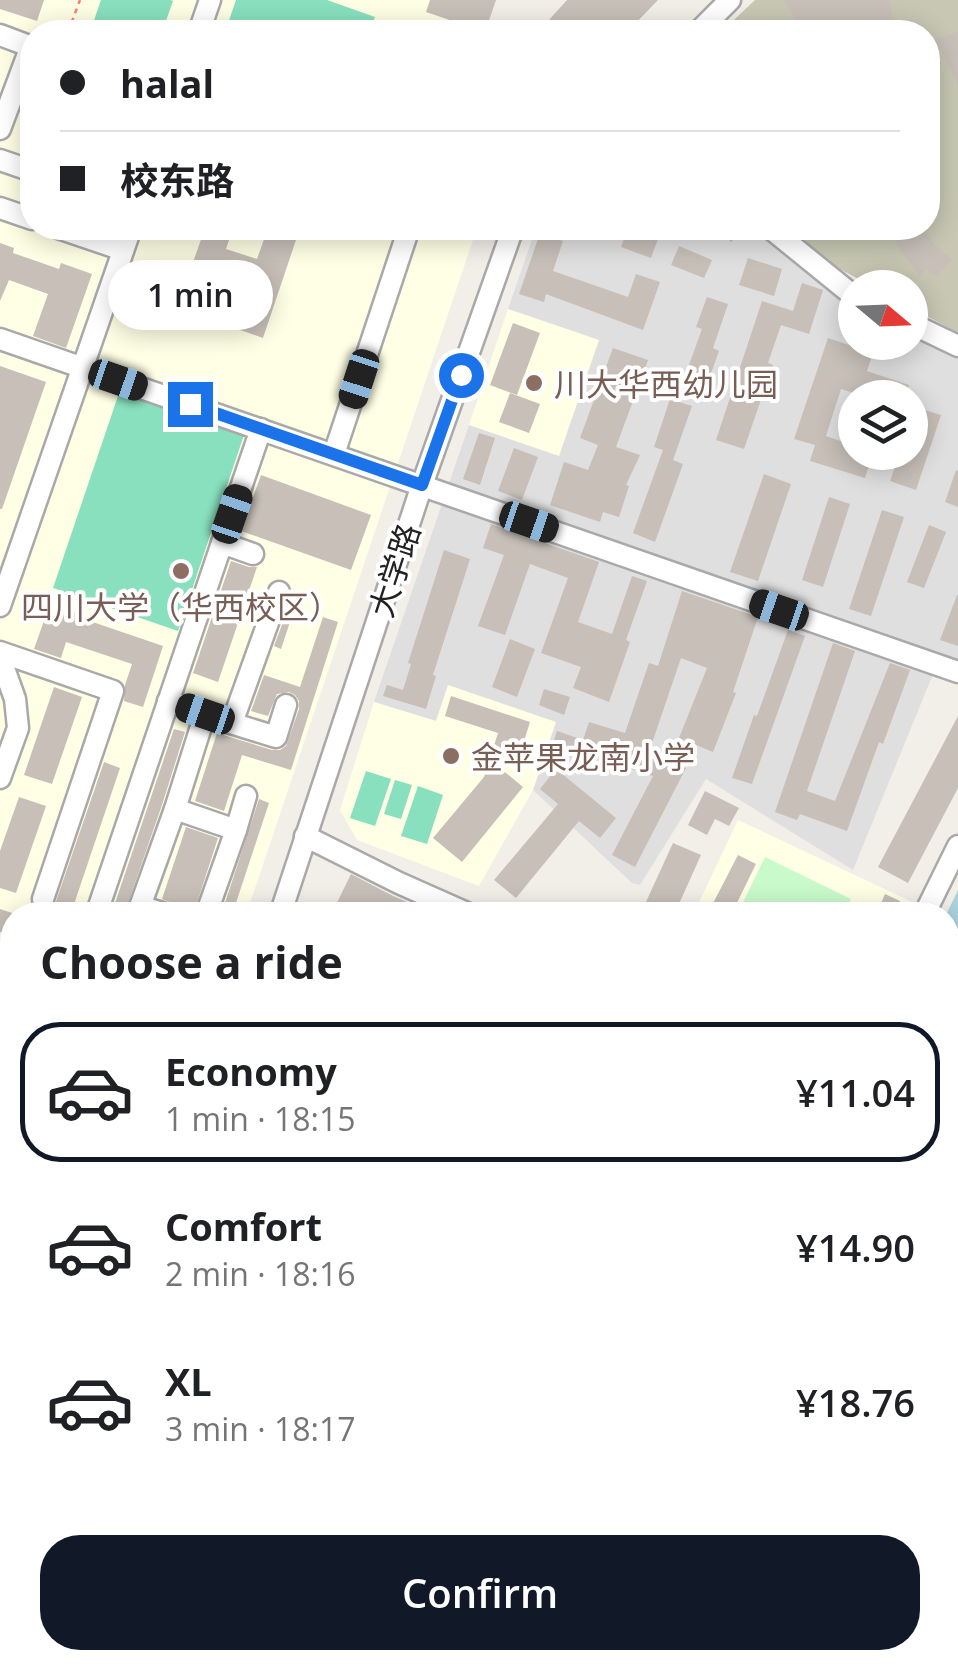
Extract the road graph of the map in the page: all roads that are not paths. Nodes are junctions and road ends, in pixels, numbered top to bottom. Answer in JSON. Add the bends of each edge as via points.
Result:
{"nodes":[{"id":1,"x":730,"y":0,"type":"edge"},
{"id":2,"x":710,"y":20,"type":"edge"},
{"id":3,"x":20,"y":77,"type":"edge"},
{"id":4,"x":0,"y":129,"type":"edge"},
{"id":5,"x":93,"y":240,"type":"edge"},
{"id":6,"x":127,"y":240,"type":"edge"},
{"id":7,"x":405,"y":240,"type":"edge"},
{"id":8,"x":509,"y":240,"type":"edge"},
{"id":9,"x":785,"y":240,"type":"edge"},
{"id":10,"x":123,"y":250,"type":"junction"},
{"id":11,"x":838,"y":283,"type":"edge"},
{"id":12,"x":928,"y":332,"type":"edge"},
{"id":13,"x":0,"y":339,"type":"edge"},
{"id":14,"x":958,"y":346,"type":"edge"},
{"id":15,"x":83,"y":368,"type":"junction"},
{"id":16,"x":262,"y":429,"type":"junction"},
{"id":17,"x":334,"y":454,"type":"junction"},
{"id":18,"x":422,"y":485,"type":"junction"},
{"id":19,"x":222,"y":543,"type":"junction"},
{"id":20,"x":253,"y":554,"type":"dead end"},
{"id":21,"x":279,"y":592,"type":"dead end"},
{"id":22,"x":0,"y":606,"type":"edge"},
{"id":23,"x":0,"y":654,"type":"edge"},
{"id":24,"x":958,"y":672,"type":"edge"},
{"id":25,"x":168,"y":701,"type":"junction"},
{"id":26,"x":286,"y":705,"type":"dead end"},
{"id":27,"x":205,"y":714,"type":"junction"},
{"id":28,"x":232,"y":724,"type":"junction"},
{"id":29,"x":0,"y":778,"type":"edge"},
{"id":30,"x":246,"y":796,"type":"dead end"},
{"id":31,"x":175,"y":809,"type":"junction"},
{"id":32,"x":236,"y":830,"type":"junction"},
{"id":33,"x":305,"y":836,"type":"junction"},
{"id":34,"x":958,"y":846,"type":"edge"},
{"id":35,"x":44,"y":898,"type":"dead end"},
{"id":36,"x":100,"y":902,"type":"edge"},
{"id":37,"x":142,"y":902,"type":"edge"},
{"id":38,"x":211,"y":902,"type":"edge"},
{"id":39,"x":284,"y":902,"type":"edge"},
{"id":40,"x":442,"y":902,"type":"edge"},
{"id":41,"x":930,"y":902,"type":"edge"}],
"edges":[{"from":1,"to":2,"type":"street"},
{"from":3,"to":4,"type":"street"},
{"from":5,"to":10,"type":"street"},
{"from":6,"to":10,"type":"street"},
{"from":7,"to":17,"type":"street"},
{"from":8,"to":18,"type":"street","name":"大学路"},
{"from":9,"to":11,"type":"street"},
{"from":10,"to":15,"type":"street"},
{"from":12,"to":14,"type":"street"},
{"from":13,"to":15,"type":"street"},
{"from":15,"to":16,"type":"street"},
{"from":15,"to":22,"type":"street"},
{"from":16,"to":17,"type":"street"},
{"from":16,"to":19,"type":"street"},
{"from":17,"to":18,"type":"street"},
{"from":18,"to":24,"type":"street"},
{"from":18,"to":33,"type":"street","name":"大学路"},
{"from":19,"to":20,"type":"street"},
{"from":19,"to":25,"type":"street"},
{"from":21,"to":28,"type":"street"},
{"from":23,"to":29,"type":"street","via":[[18,728]]},
{"from":23,"to":35,"type":"street","via":[[114,691]]},
{"from":25,"to":27,"type":"street"},
{"from":25,"to":36,"type":"street"},
{"from":26,"to":28,"type":"street","via":[[276,737]]},
{"from":27,"to":28,"type":"street"},
{"from":27,"to":31,"type":"street"},
{"from":30,"to":32,"type":"street"},
{"from":31,"to":32,"type":"street"},
{"from":31,"to":37,"type":"street"},
{"from":32,"to":38,"type":"street"},
{"from":33,"to":39,"type":"street","name":"大学路"},
{"from":33,"to":40,"type":"street"},
{"from":34,"to":41,"type":"street"}]}
